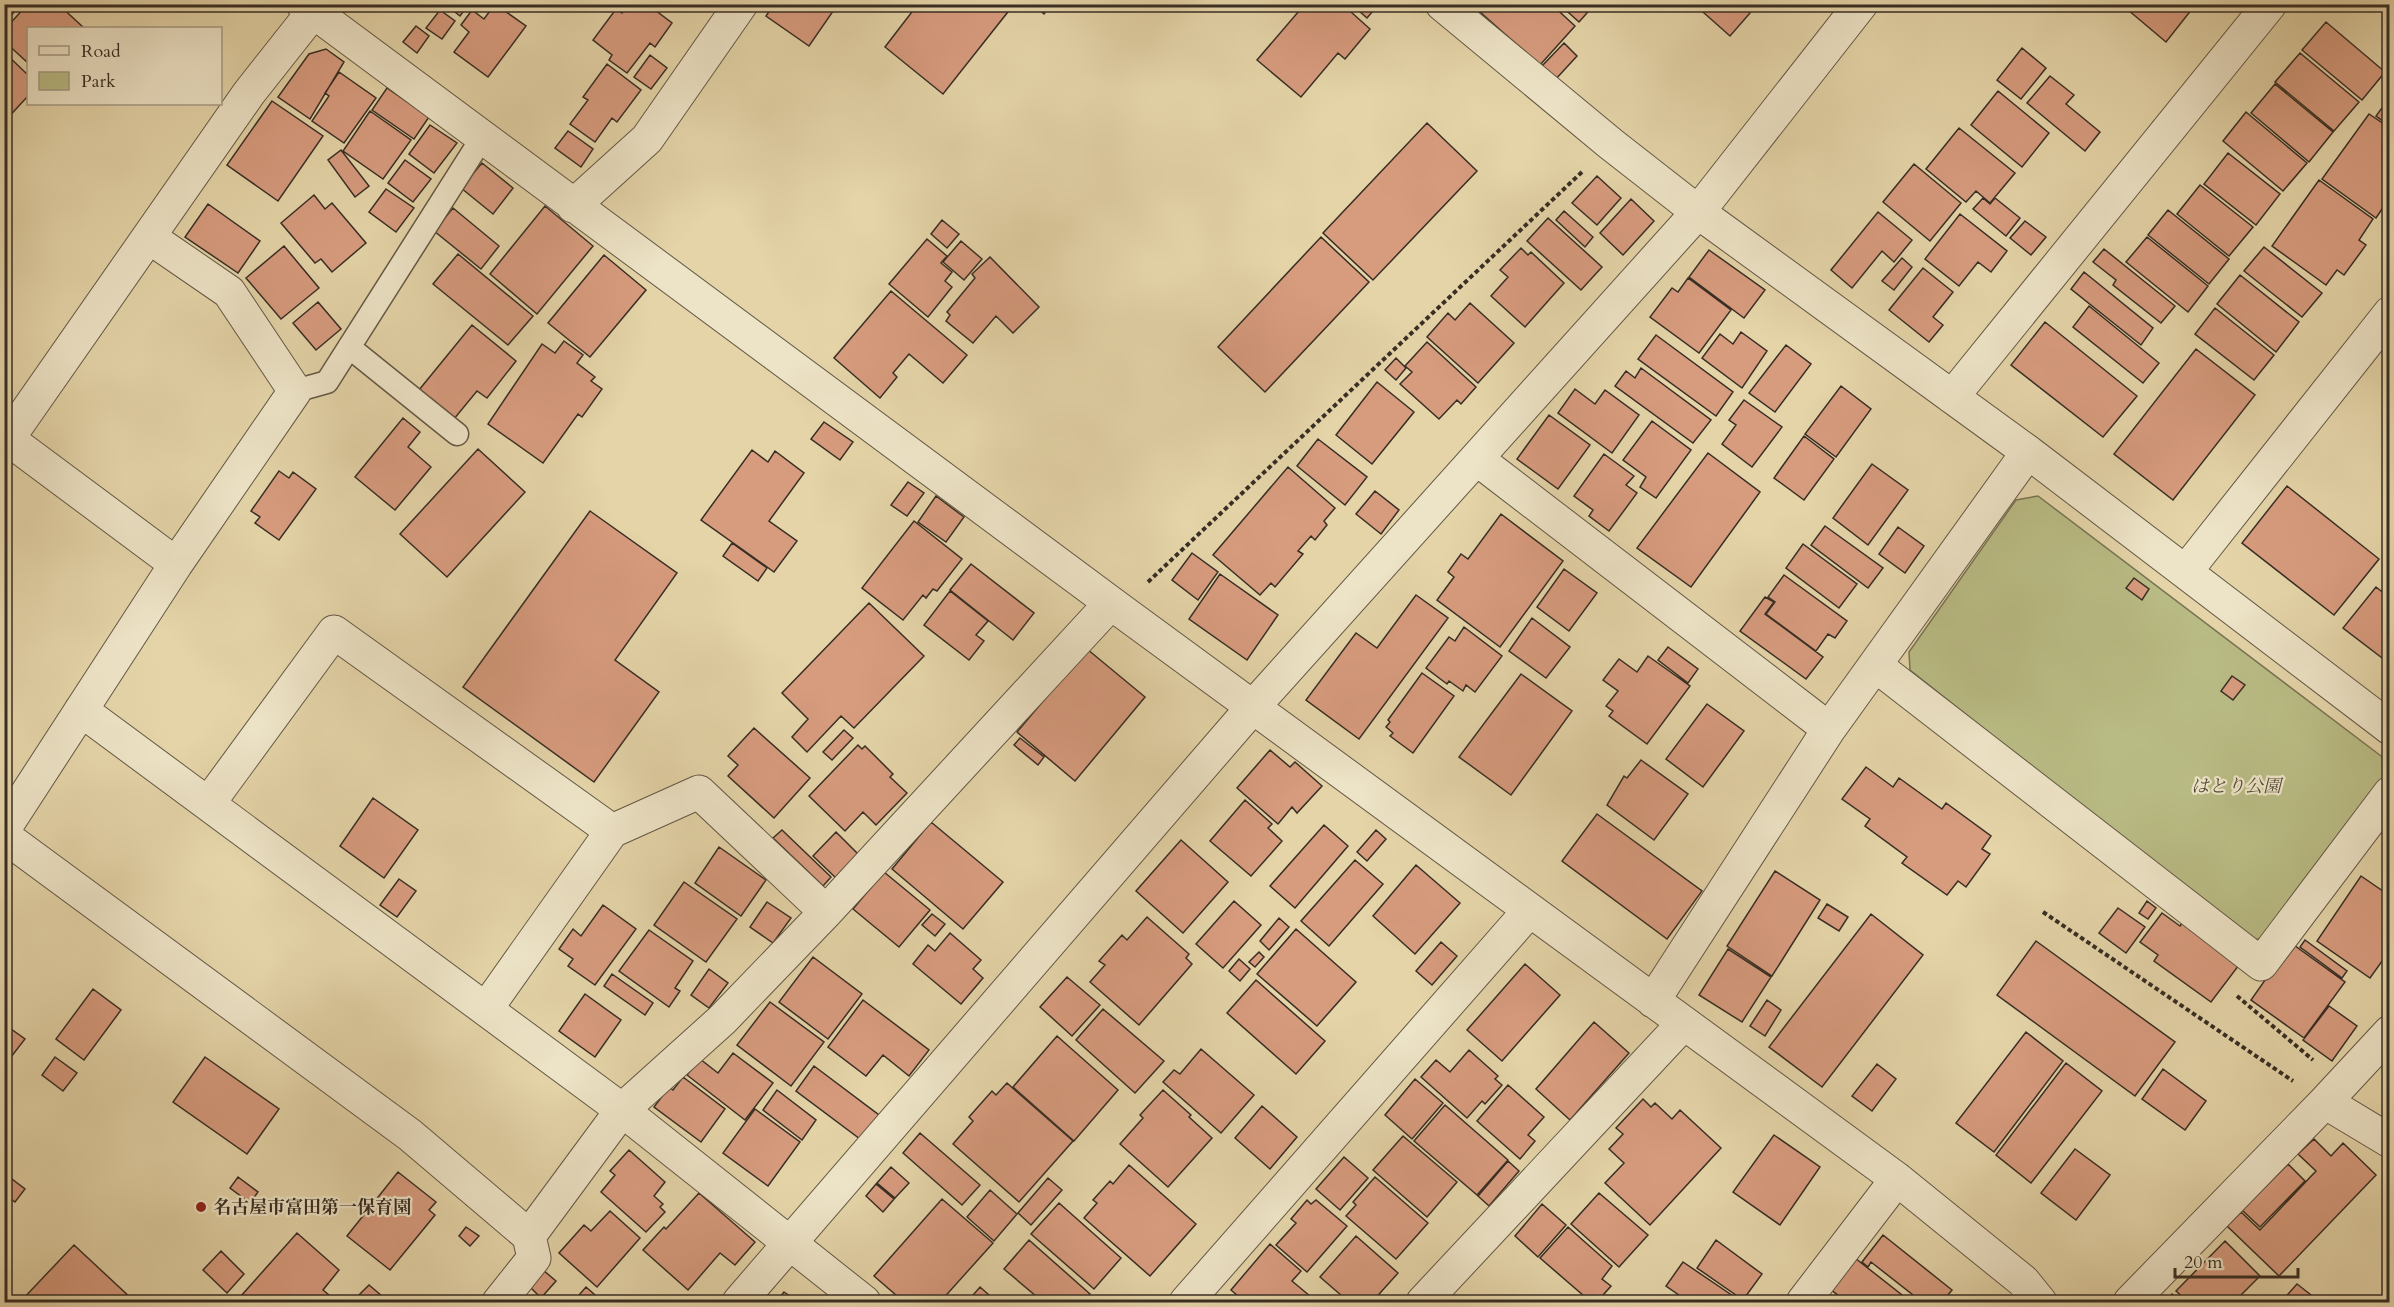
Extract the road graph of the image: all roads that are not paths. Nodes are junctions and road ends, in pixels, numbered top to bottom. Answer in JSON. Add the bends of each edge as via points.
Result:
{"nodes":[{"id":1,"x":741,"y":4,"type":"edge"},
{"id":2,"x":1442,"y":4,"type":"edge"},
{"id":3,"x":1861,"y":4,"type":"edge"},
{"id":4,"x":2270,"y":4,"type":"edge"},
{"id":5,"x":308,"y":8,"type":"edge"},
{"id":6,"x":482,"y":138,"type":"junction"},
{"id":7,"x":573,"y":206,"type":"junction"},
{"id":8,"x":1698,"y":212,"type":"junction"},
{"id":9,"x":149,"y":237,"type":"junction"},
{"id":10,"x":2390,"y":313,"type":"edge"},
{"id":11,"x":349,"y":347,"type":"junction"},
{"id":12,"x":295,"y":391,"type":"junction"},
{"id":13,"x":1952,"y":397,"type":"junction"},
{"id":14,"x":457,"y":434,"type":"dead end"},
{"id":15,"x":6,"y":440,"type":"edge"},
{"id":16,"x":2028,"y":452,"type":"junction"},
{"id":17,"x":1477,"y":459,"type":"junction"},
{"id":18,"x":176,"y":564,"type":"junction"},
{"id":19,"x":2186,"y":571,"type":"junction"},
{"id":20,"x":1115,"y":606,"type":"junction"},
{"id":21,"x":1875,"y":665,"type":"junction"},
{"id":22,"x":1252,"y":708,"type":"junction"},
{"id":23,"x":81,"y":710,"type":"junction"},
{"id":24,"x":2390,"y":728,"type":"edge"},
{"id":25,"x":1829,"y":729,"type":"junction"},
{"id":26,"x":2390,"y":793,"type":"edge"},
{"id":27,"x":208,"y":804,"type":"junction"},
{"id":28,"x":4,"y":829,"type":"edge"},
{"id":29,"x":612,"y":831,"type":"junction"},
{"id":30,"x":4,"y":836,"type":"edge"},
{"id":31,"x":1529,"y":910,"type":"junction"},
{"id":32,"x":826,"y":912,"type":"junction"},
{"id":33,"x":1653,"y":1001,"type":"junction"},
{"id":34,"x":486,"y":1009,"type":"junction"},
{"id":35,"x":1683,"y":1024,"type":"junction"},
{"id":36,"x":2390,"y":1032,"type":"edge"},
{"id":37,"x":2333,"y":1093,"type":"junction"},
{"id":38,"x":622,"y":1110,"type":"junction"},
{"id":39,"x":2390,"y":1141,"type":"edge"},
{"id":40,"x":1897,"y":1179,"type":"junction"},
{"id":41,"x":529,"y":1236,"type":"junction"},
{"id":42,"x":789,"y":1244,"type":"junction"},
{"id":43,"x":499,"y":1302,"type":"edge"},
{"id":44,"x":739,"y":1302,"type":"edge"},
{"id":45,"x":864,"y":1302,"type":"edge"},
{"id":46,"x":1186,"y":1302,"type":"edge"},
{"id":47,"x":1423,"y":1302,"type":"edge"},
{"id":48,"x":1803,"y":1302,"type":"edge"},
{"id":49,"x":2040,"y":1302,"type":"edge"},
{"id":50,"x":2130,"y":1302,"type":"edge"}],
"edges":[{"from":1,"to":7,"type":"street","via":[[647,139]]},
{"from":2,"to":8,"type":"street"},
{"from":3,"to":8,"type":"street"},
{"from":4,"to":13,"type":"street"},
{"from":5,"to":6,"type":"street"},
{"from":5,"to":9,"type":"street"},
{"from":6,"to":7,"type":"street"},
{"from":6,"to":11,"type":"lane"},
{"from":7,"to":20,"type":"street"},
{"from":8,"to":13,"type":"street"},
{"from":8,"to":17,"type":"street"},
{"from":9,"to":12,"type":"street","via":[[229,292]]},
{"from":9,"to":15,"type":"street"},
{"from":10,"to":19,"type":"street"},
{"from":11,"to":12,"type":"lane","via":[[327,382]]},
{"from":11,"to":14,"type":"lane"},
{"from":12,"to":18,"type":"street"},
{"from":13,"to":16,"type":"street"},
{"from":15,"to":18,"type":"street"},
{"from":16,"to":19,"type":"street"},
{"from":16,"to":21,"type":"street"},
{"from":17,"to":22,"type":"street"},
{"from":17,"to":25,"type":"street"},
{"from":18,"to":23,"type":"street"},
{"from":19,"to":24,"type":"street"},
{"from":20,"to":22,"type":"street"},
{"from":20,"to":32,"type":"street"},
{"from":21,"to":25,"type":"street"},
{"from":21,"to":26,"type":"street","via":[[2261,964]]},
{"from":22,"to":31,"type":"street"},
{"from":22,"to":42,"type":"street"},
{"from":23,"to":27,"type":"street"},
{"from":23,"to":28,"type":"street"},
{"from":25,"to":33,"type":"street"},
{"from":27,"to":29,"type":"street","via":[[334,632]]},
{"from":27,"to":34,"type":"street"},
{"from":29,"to":32,"type":"street","via":[[699,792]]},
{"from":29,"to":34,"type":"street"},
{"from":30,"to":41,"type":"street","via":[[410,1135]]},
{"from":31,"to":33,"type":"street"},
{"from":31,"to":46,"type":"street"},
{"from":32,"to":38,"type":"street","via":[[722,1020]]},
{"from":33,"to":35,"type":"street"},
{"from":34,"to":38,"type":"street"},
{"from":35,"to":40,"type":"street"},
{"from":35,"to":47,"type":"street"},
{"from":36,"to":37,"type":"street"},
{"from":37,"to":39,"type":"street"},
{"from":37,"to":50,"type":"street"},
{"from":38,"to":41,"type":"street"},
{"from":38,"to":42,"type":"street"},
{"from":40,"to":48,"type":"street"},
{"from":40,"to":49,"type":"street","via":[[2023,1281]]},
{"from":41,"to":43,"type":"street","via":[[534,1258]]},
{"from":42,"to":44,"type":"street"},
{"from":42,"to":45,"type":"street"}]}
